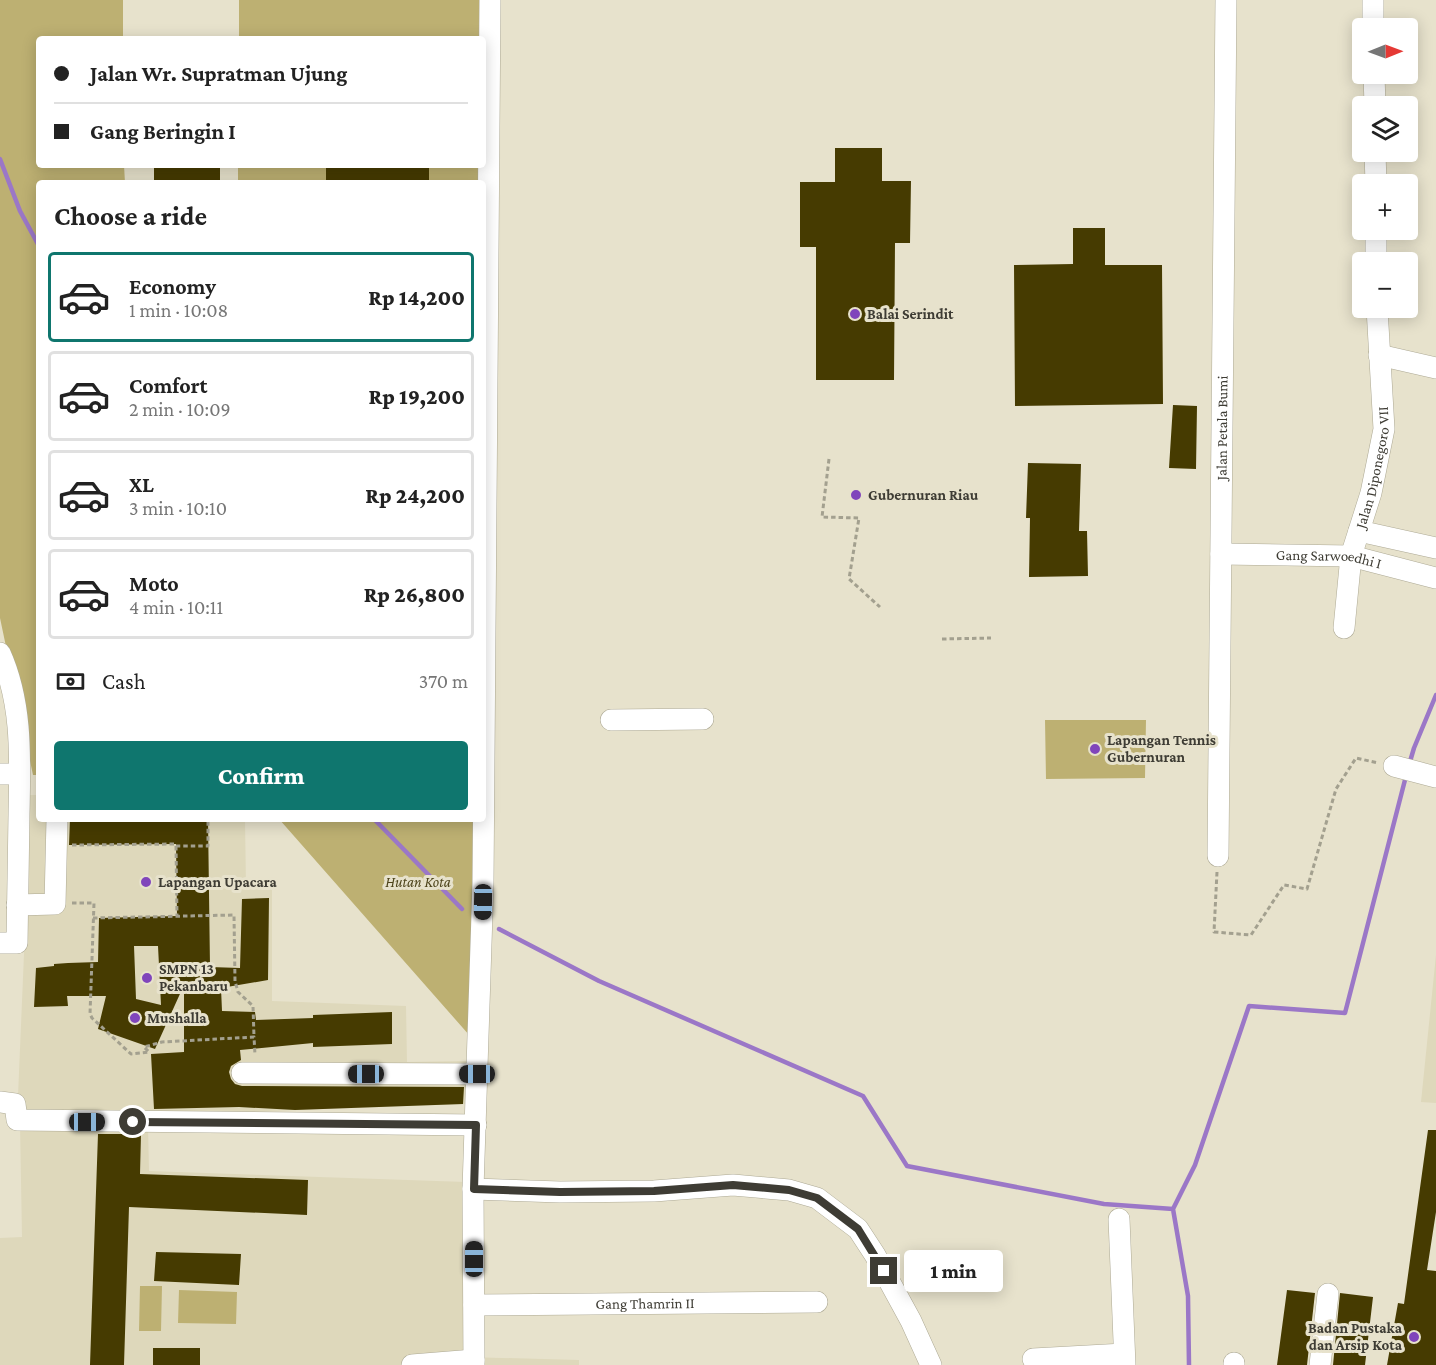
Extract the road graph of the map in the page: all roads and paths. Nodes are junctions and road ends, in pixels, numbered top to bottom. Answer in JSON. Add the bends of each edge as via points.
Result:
{"nodes":[{"id":1,"x":490,"y":0,"type":"edge"},
{"id":2,"x":1226,"y":0,"type":"edge"},
{"id":3,"x":1373,"y":0,"type":"edge"},
{"id":4,"x":1373,"y":18,"type":"edge"},
{"id":5,"x":1377,"y":318,"type":"edge"},
{"id":6,"x":1379,"y":355,"type":"junction"},
{"id":7,"x":1436,"y":368,"type":"edge"},
{"id":8,"x":829,"y":459,"type":"dead end"},
{"id":9,"x":486,"y":505,"type":"edge"},
{"id":10,"x":1359,"y":531,"type":"junction"},
{"id":11,"x":1436,"y":548,"type":"edge"},
{"id":12,"x":1221,"y":554,"type":"junction"},
{"id":13,"x":1351,"y":555,"type":"junction"},
{"id":14,"x":1436,"y":578,"type":"edge"},
{"id":15,"x":880,"y":607,"type":"dead end"},
{"id":16,"x":1344,"y":628,"type":"dead end"},
{"id":17,"x":991,"y":638,"type":"dead end"},
{"id":18,"x":942,"y":639,"type":"dead end"},
{"id":19,"x":0,"y":653,"type":"edge"},
{"id":20,"x":703,"y":719,"type":"dead end"},
{"id":21,"x":611,"y":720,"type":"dead end"},
{"id":22,"x":1394,"y":766,"type":"joint"},
{"id":23,"x":10,"y":774,"type":"edge"},
{"id":24,"x":1431,"y":775,"type":"edge"},
{"id":25,"x":57,"y":822,"type":"edge"},
{"id":26,"x":208,"y":822,"type":"edge"},
{"id":27,"x":483,"y":822,"type":"edge"},
{"id":28,"x":69,"y":836,"type":"dead end"},
{"id":29,"x":176,"y":846,"type":"junction"},
{"id":30,"x":1218,"y":856,"type":"joint"},
{"id":31,"x":56,"y":904,"type":"junction"},
{"id":32,"x":17,"y":905,"type":"junction"},
{"id":33,"x":177,"y":916,"type":"junction"},
{"id":34,"x":93,"y":918,"type":"junction"},
{"id":35,"x":0,"y":943,"type":"edge"},
{"id":36,"x":254,"y":1036,"type":"junction"},
{"id":37,"x":249,"y":1073,"type":"joint"},
{"id":38,"x":477,"y":1074,"type":"junction"},
{"id":39,"x":0,"y":1102,"type":"edge"},
{"id":40,"x":476,"y":1125,"type":"junction"},
{"id":41,"x":474,"y":1189,"type":"junction"},
{"id":42,"x":1119,"y":1220,"type":"dead end"},
{"id":43,"x":1328,"y":1294,"type":"dead end"},
{"id":44,"x":817,"y":1302,"type":"dead end"},
{"id":45,"x":474,"y":1305,"type":"junction"},
{"id":46,"x":1033,"y":1359,"type":"dead end"},
{"id":47,"x":1124,"y":1359,"type":"edge"},
{"id":48,"x":474,"y":1362,"type":"edge"},
{"id":49,"x":412,"y":1365,"type":"edge"},
{"id":50,"x":931,"y":1365,"type":"edge"},
{"id":51,"x":1320,"y":1365,"type":"edge"}],
"edges":[{"from":1,"to":9,"type":"street"},
{"from":2,"to":12,"type":"street","name":"Jalan Petala Bumi"},
{"from":3,"to":4,"type":"street"},
{"from":5,"to":6,"type":"street","name":"Jalan Diponegoro VII"},
{"from":6,"to":7,"type":"street"},
{"from":6,"to":10,"type":"street","name":"Jalan Diponegoro VII","via":[[1384,429]]},
{"from":8,"to":15,"type":"path","via":[[822,517],[859,518],[849,579]]},
{"from":10,"to":11,"type":"street"},
{"from":10,"to":13,"type":"street","name":"Jalan Diponegoro VII"},
{"from":12,"to":13,"type":"street","name":"Gang Sarwoedhi I"},
{"from":12,"to":30,"type":"street","name":"Jalan Petala Bumi"},
{"from":13,"to":14,"type":"street","name":"Gang Sarwoedhi I"},
{"from":13,"to":16,"type":"street","name":"Jalan Diponegoro VII"},
{"from":17,"to":18,"type":"path"},
{"from":19,"to":23,"type":"street","via":[[19,726]]},
{"from":20,"to":21,"type":"street"},
{"from":22,"to":24,"type":"street"},
{"from":22,"to":30,"type":"path","via":[[1356,758],[1336,789],[1307,889],[1284,885],[1251,935],[1214,932]]},
{"from":23,"to":32,"type":"street"},
{"from":25,"to":31,"type":"street"},
{"from":26,"to":29,"type":"path","via":[[208,846]]},
{"from":27,"to":38,"type":"street"},
{"from":28,"to":29,"type":"path","via":[[69,845]]},
{"from":29,"to":33,"type":"path"},
{"from":31,"to":32,"type":"street"},
{"from":31,"to":34,"type":"path","via":[[94,903]]},
{"from":32,"to":35,"type":"street","via":[[17,943]]},
{"from":33,"to":34,"type":"path"},
{"from":33,"to":36,"type":"path","via":[[234,915],[235,981],[238,992],[253,1006]]},
{"from":34,"to":36,"type":"path","via":[[90,1014],[126,1050],[144,1054],[149,1052],[144,1047],[162,1042]]},
{"from":36,"to":37,"type":"path"},
{"from":37,"to":38,"type":"street"},
{"from":38,"to":40,"type":"street"},
{"from":39,"to":40,"type":"street","via":[[15,1104],[17,1120]]},
{"from":40,"to":41,"type":"street"},
{"from":41,"to":45,"type":"street"},
{"from":41,"to":50,"type":"street","via":[[654,1191],[733,1185],[789,1190],[817,1198],[858,1229],[911,1321]]},
{"from":42,"to":47,"type":"street"},
{"from":43,"to":51,"type":"street"},
{"from":44,"to":45,"type":"street","name":"Gang Thamrin II"},
{"from":45,"to":48,"type":"street"},
{"from":46,"to":47,"type":"street"},
{"from":48,"to":49,"type":"street"}]}
